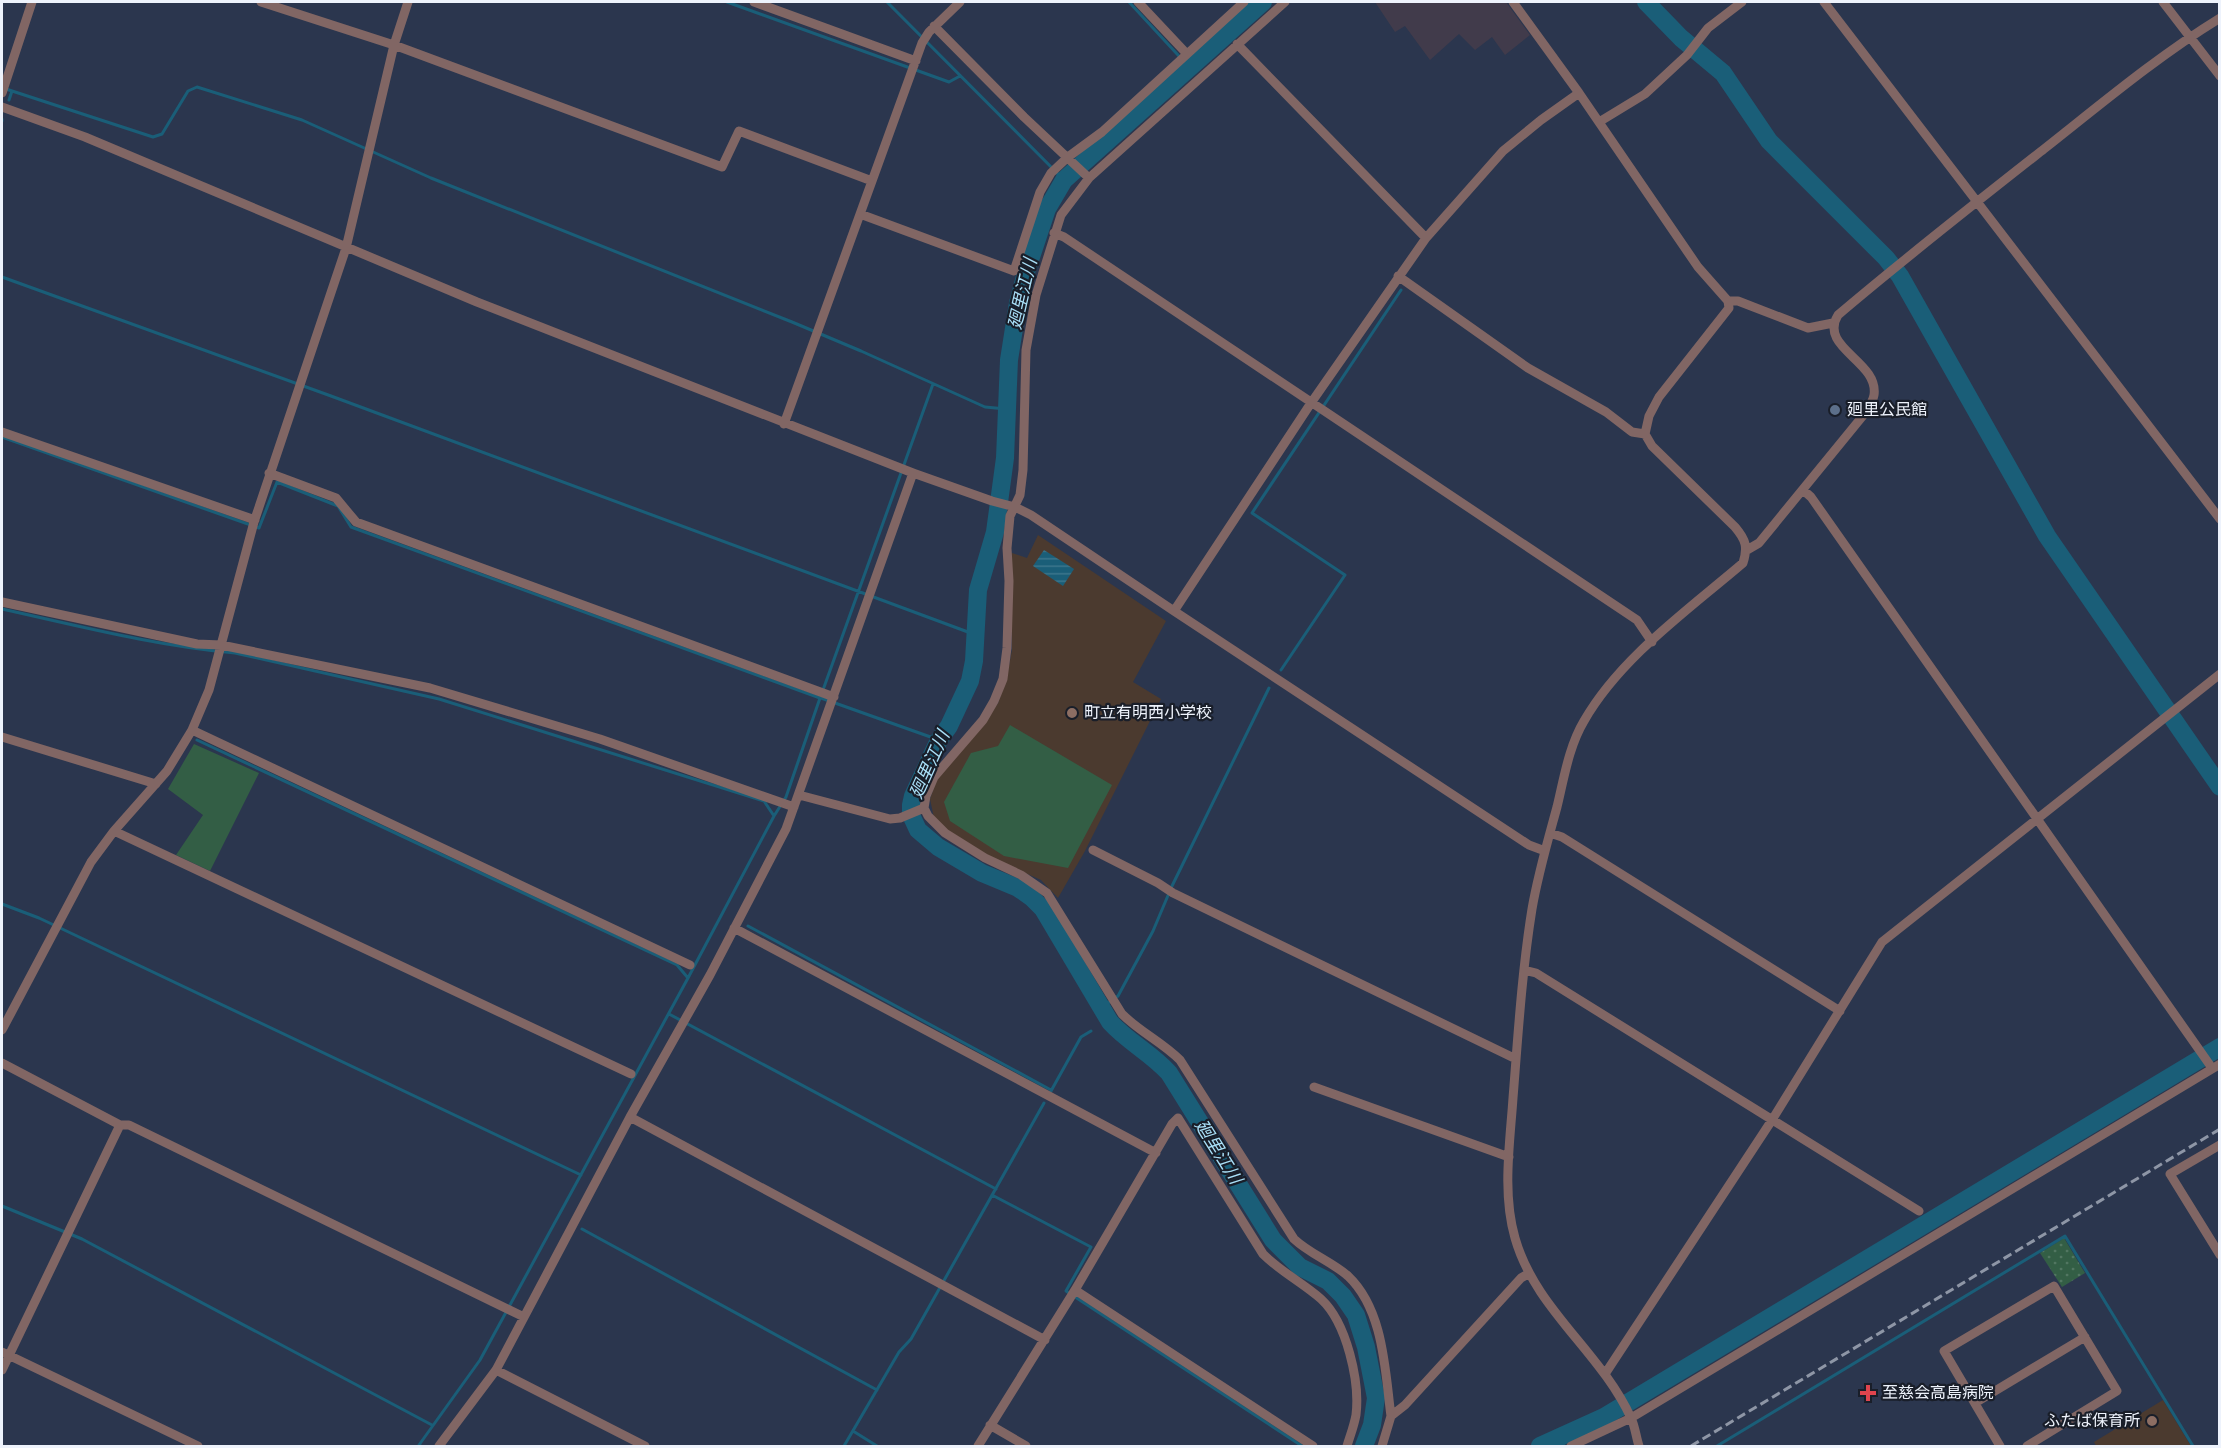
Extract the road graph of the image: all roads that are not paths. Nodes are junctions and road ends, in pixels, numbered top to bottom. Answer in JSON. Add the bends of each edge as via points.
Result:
{"nodes":[{"id":1,"x":32,"y":2,"type":"edge"},
{"id":2,"x":261,"y":2,"type":"edge"},
{"id":3,"x":408,"y":2,"type":"edge"},
{"id":4,"x":754,"y":2,"type":"edge"},
{"id":5,"x":960,"y":2,"type":"edge"},
{"id":6,"x":1138,"y":2,"type":"edge"},
{"id":7,"x":1244,"y":2,"type":"edge"},
{"id":8,"x":1285,"y":2,"type":"edge"},
{"id":9,"x":1513,"y":2,"type":"edge"},
{"id":10,"x":1742,"y":2,"type":"edge"},
{"id":11,"x":1824,"y":2,"type":"edge"},
{"id":12,"x":2163,"y":2,"type":"edge"},
{"id":13,"x":2220,"y":18,"type":"edge"},
{"id":14,"x":932,"y":29,"type":"junction"},
{"id":15,"x":2190,"y":36,"type":"junction"},
{"id":16,"x":1237,"y":44,"type":"junction"},
{"id":17,"x":394,"y":45,"type":"junction"},
{"id":18,"x":1183,"y":57,"type":"junction"},
{"id":19,"x":914,"y":67,"type":"junction"},
{"id":20,"x":2220,"y":76,"type":"edge"},
{"id":21,"x":2,"y":93,"type":"edge"},
{"id":22,"x":1579,"y":93,"type":"junction"},
{"id":23,"x":2,"y":107,"type":"edge"},
{"id":24,"x":1599,"y":122,"type":"junction"},
{"id":25,"x":1070,"y":158,"type":"junction"},
{"id":26,"x":1086,"y":176,"type":"junction"},
{"id":27,"x":872,"y":180,"type":"junction"},
{"id":28,"x":1977,"y":202,"type":"junction"},
{"id":29,"x":860,"y":214,"type":"junction"},
{"id":30,"x":1054,"y":233,"type":"junction"},
{"id":31,"x":1426,"y":238,"type":"junction"},
{"id":32,"x":346,"y":248,"type":"junction"},
{"id":33,"x":1398,"y":276,"type":"junction"},
{"id":34,"x":1728,"y":301,"type":"junction"},
{"id":35,"x":1833,"y":323,"type":"junction"},
{"id":36,"x":1318,"y":407,"type":"junction"},
{"id":37,"x":784,"y":424,"type":"junction"},
{"id":38,"x":2,"y":432,"type":"edge"},
{"id":39,"x":1645,"y":434,"type":"junction"},
{"id":40,"x":906,"y":470,"type":"junction"},
{"id":41,"x":269,"y":473,"type":"junction"},
{"id":42,"x":1803,"y":490,"type":"junction"},
{"id":43,"x":1012,"y":506,"type":"junction"},
{"id":44,"x":2220,"y":519,"type":"edge"},
{"id":45,"x":254,"y":524,"type":"junction"},
{"id":46,"x":1747,"y":550,"type":"junction"},
{"id":47,"x":2,"y":602,"type":"edge"},
{"id":48,"x":1174,"y":611,"type":"junction"},
{"id":49,"x":1652,"y":642,"type":"junction"},
{"id":50,"x":220,"y":650,"type":"junction"},
{"id":51,"x":2220,"y":674,"type":"edge"},
{"id":52,"x":829,"y":697,"type":"junction"},
{"id":53,"x":192,"y":730,"type":"junction"},
{"id":54,"x":2,"y":737,"type":"edge"},
{"id":55,"x":156,"y":784,"type":"junction"},
{"id":56,"x":799,"y":795,"type":"junction"},
{"id":57,"x":786,"y":805,"type":"junction"},
{"id":58,"x":924,"y":808,"type":"junction"},
{"id":59,"x":2037,"y":819,"type":"junction"},
{"id":60,"x":114,"y":831,"type":"junction"},
{"id":61,"x":1550,"y":833,"type":"junction"},
{"id":62,"x":1093,"y":850,"type":"dead end"},
{"id":63,"x":1545,"y":851,"type":"junction"},
{"id":64,"x":734,"y":928,"type":"junction"},
{"id":65,"x":690,"y":965,"type":"dead end"},
{"id":66,"x":1524,"y":970,"type":"junction"},
{"id":67,"x":1840,"y":1011,"type":"junction"},
{"id":68,"x":2,"y":1030,"type":"edge"},
{"id":69,"x":1516,"y":1059,"type":"junction"},
{"id":70,"x":2,"y":1063,"type":"edge"},
{"id":71,"x":2216,"y":1066,"type":"edge"},
{"id":72,"x":631,"y":1074,"type":"dead end"},
{"id":73,"x":1314,"y":1087,"type":"dead end"},
{"id":74,"x":630,"y":1117,"type":"junction"},
{"id":75,"x":1772,"y":1120,"type":"junction"},
{"id":76,"x":120,"y":1125,"type":"junction"},
{"id":77,"x":2220,"y":1145,"type":"edge"},
{"id":78,"x":1156,"y":1153,"type":"junction"},
{"id":79,"x":1509,"y":1157,"type":"junction"},
{"id":80,"x":1919,"y":1211,"type":"dead end"},
{"id":81,"x":2220,"y":1255,"type":"edge"},
{"id":82,"x":1528,"y":1274,"type":"junction"},
{"id":83,"x":1073,"y":1294,"type":"junction"},
{"id":84,"x":524,"y":1317,"type":"junction"},
{"id":85,"x":2085,"y":1338,"type":"junction"},
{"id":86,"x":1045,"y":1340,"type":"junction"},
{"id":87,"x":6,"y":1354,"type":"edge"},
{"id":88,"x":2,"y":1370,"type":"edge"},
{"id":89,"x":496,"y":1370,"type":"junction"},
{"id":90,"x":1605,"y":1374,"type":"junction"},
{"id":91,"x":1975,"y":1403,"type":"junction"},
{"id":92,"x":1391,"y":1416,"type":"junction"},
{"id":93,"x":1631,"y":1418,"type":"junction"},
{"id":94,"x":990,"y":1425,"type":"junction"},
{"id":95,"x":198,"y":1446,"type":"edge"},
{"id":96,"x":440,"y":1446,"type":"edge"},
{"id":97,"x":645,"y":1446,"type":"edge"},
{"id":98,"x":978,"y":1446,"type":"edge"},
{"id":99,"x":1026,"y":1446,"type":"edge"},
{"id":100,"x":1313,"y":1446,"type":"edge"},
{"id":101,"x":1347,"y":1446,"type":"edge"},
{"id":102,"x":1382,"y":1446,"type":"edge"},
{"id":103,"x":1571,"y":1446,"type":"edge"},
{"id":104,"x":1639,"y":1446,"type":"edge"},
{"id":105,"x":2000,"y":1446,"type":"edge"},
{"id":106,"x":2027,"y":1446,"type":"edge"}],
"edges":[{"from":1,"to":21,"type":"street"},
{"from":2,"to":17,"type":"street"},
{"from":3,"to":17,"type":"street"},
{"from":4,"to":19,"type":"street"},
{"from":5,"to":14,"type":"street"},
{"from":6,"to":18,"type":"street"},
{"from":7,"to":18,"type":"street"},
{"from":8,"to":16,"type":"street"},
{"from":9,"to":22,"type":"street"},
{"from":10,"to":24,"type":"street","via":[[1708,28],[1687,55],[1645,94]]},
{"from":11,"to":28,"type":"street"},
{"from":12,"to":15,"type":"street"},
{"from":13,"to":15,"type":"street"},
{"from":14,"to":19,"type":"street","via":[[922,43]]},
{"from":14,"to":25,"type":"street"},
{"from":15,"to":20,"type":"street"},
{"from":15,"to":28,"type":"street"},
{"from":16,"to":26,"type":"street"},
{"from":16,"to":31,"type":"street"},
{"from":17,"to":27,"type":"street","via":[[722,167],[739,131]]},
{"from":17,"to":32,"type":"street"},
{"from":18,"to":25,"type":"street"},
{"from":19,"to":27,"type":"street"},
{"from":22,"to":24,"type":"street"},
{"from":22,"to":31,"type":"street","via":[[1503,151]]},
{"from":23,"to":32,"type":"street","via":[[95,141]]},
{"from":24,"to":34,"type":"street","via":[[1698,267]]},
{"from":25,"to":26,"type":"street"},
{"from":25,"to":29,"type":"street","via":[[1054,171],[1040,192],[1014,271]]},
{"from":26,"to":30,"type":"street","via":[[1061,214]]},
{"from":27,"to":29,"type":"street"},
{"from":28,"to":35,"type":"street","via":[[1888,272]]},
{"from":28,"to":44,"type":"street"},
{"from":29,"to":37,"type":"street"},
{"from":30,"to":36,"type":"street"},
{"from":30,"to":43,"type":"street","via":[[1036,295],[1026,350],[1023,470],[1020,495]]},
{"from":31,"to":33,"type":"street"},
{"from":32,"to":37,"type":"street"},
{"from":32,"to":41,"type":"street"},
{"from":33,"to":36,"type":"street"},
{"from":33,"to":39,"type":"street","via":[[1528,368],[1606,412],[1632,432]]},
{"from":34,"to":35,"type":"street","via":[[1738,301],[1808,328]]},
{"from":34,"to":39,"type":"street","via":[[1730,308],[1659,398]]},
{"from":35,"to":42,"type":"street","via":[[1832,331],[1838,342],[1874,383],[1874,397]]},
{"from":36,"to":48,"type":"street"},
{"from":36,"to":49,"type":"street","via":[[1637,620]]},
{"from":37,"to":40,"type":"street"},
{"from":38,"to":45,"type":"street"},
{"from":39,"to":46,"type":"street","via":[[1652,446],[1735,526]]},
{"from":40,"to":43,"type":"street"},
{"from":40,"to":52,"type":"street","via":[[870,597]]},
{"from":41,"to":45,"type":"street"},
{"from":41,"to":52,"type":"street","via":[[336,498],[356,522]]},
{"from":42,"to":46,"type":"street","via":[[1759,543]]},
{"from":42,"to":59,"type":"street"},
{"from":43,"to":48,"type":"street"},
{"from":43,"to":58,"type":"street","via":[[1006,548],[1009,581],[1003,679],[982,720],[934,777]]},
{"from":45,"to":50,"type":"street"},
{"from":46,"to":49,"type":"street","via":[[1743,563]]},
{"from":47,"to":50,"type":"street"},
{"from":48,"to":63,"type":"street","via":[[1529,845]]},
{"from":49,"to":61,"type":"street","via":[[1609,683],[1582,724]]},
{"from":50,"to":53,"type":"street"},
{"from":50,"to":57,"type":"street","via":[[430,688],[600,739]]},
{"from":51,"to":59,"type":"street"},
{"from":52,"to":56,"type":"street"},
{"from":53,"to":55,"type":"street"},
{"from":53,"to":65,"type":"street"},
{"from":54,"to":55,"type":"street"},
{"from":55,"to":60,"type":"street"},
{"from":56,"to":57,"type":"street"},
{"from":56,"to":58,"type":"street","via":[[890,819]]},
{"from":57,"to":64,"type":"street","via":[[786,829]]},
{"from":58,"to":92,"type":"street","via":[[945,833],[1047,892],[1112,998],[1134,1026],[1180,1060],[1294,1239],[1347,1276],[1362,1295],[1382,1349]]},
{"from":59,"to":67,"type":"street","via":[[1882,942]]},
{"from":59,"to":71,"type":"street"},
{"from":60,"to":68,"type":"street","via":[[92,862]]},
{"from":60,"to":72,"type":"street"},
{"from":61,"to":63,"type":"street"},
{"from":61,"to":67,"type":"street"},
{"from":62,"to":69,"type":"street"},
{"from":63,"to":66,"type":"street"},
{"from":64,"to":74,"type":"street"},
{"from":64,"to":78,"type":"street"},
{"from":66,"to":69,"type":"street"},
{"from":66,"to":75,"type":"street","via":[[1536,973]]},
{"from":67,"to":75,"type":"street"},
{"from":69,"to":79,"type":"street"},
{"from":70,"to":76,"type":"street"},
{"from":71,"to":93,"type":"street"},
{"from":73,"to":79,"type":"street"},
{"from":74,"to":84,"type":"street"},
{"from":74,"to":86,"type":"street"},
{"from":75,"to":80,"type":"street"},
{"from":75,"to":90,"type":"street"},
{"from":76,"to":84,"type":"street","via":[[129,1125]]},
{"from":76,"to":87,"type":"street"},
{"from":77,"to":81,"type":"street","via":[[2170,1174]]},
{"from":78,"to":83,"type":"street"},
{"from":78,"to":101,"type":"street","via":[[1178,1118],[1263,1254],[1323,1301],[1335,1316],[1346,1342],[1357,1391],[1356,1417]]},
{"from":79,"to":82,"type":"street","via":[[1509,1199],[1515,1237]]},
{"from":82,"to":90,"type":"street"},
{"from":82,"to":92,"type":"street"},
{"from":83,"to":86,"type":"street"},
{"from":83,"to":100,"type":"street"},
{"from":84,"to":89,"type":"street"},
{"from":85,"to":91,"type":"street"},
{"from":85,"to":91,"type":"street","via":[[2054,1286],[1954,1345],[1944,1351]]},
{"from":85,"to":106,"type":"street","via":[[2117,1391]]},
{"from":86,"to":94,"type":"street"},
{"from":87,"to":88,"type":"street"},
{"from":87,"to":95,"type":"street"},
{"from":89,"to":96,"type":"street"},
{"from":89,"to":97,"type":"street"},
{"from":90,"to":93,"type":"street"},
{"from":91,"to":105,"type":"street"},
{"from":92,"to":102,"type":"street"},
{"from":93,"to":103,"type":"street"},
{"from":93,"to":104,"type":"street"},
{"from":94,"to":98,"type":"street"},
{"from":94,"to":99,"type":"street"}]}
